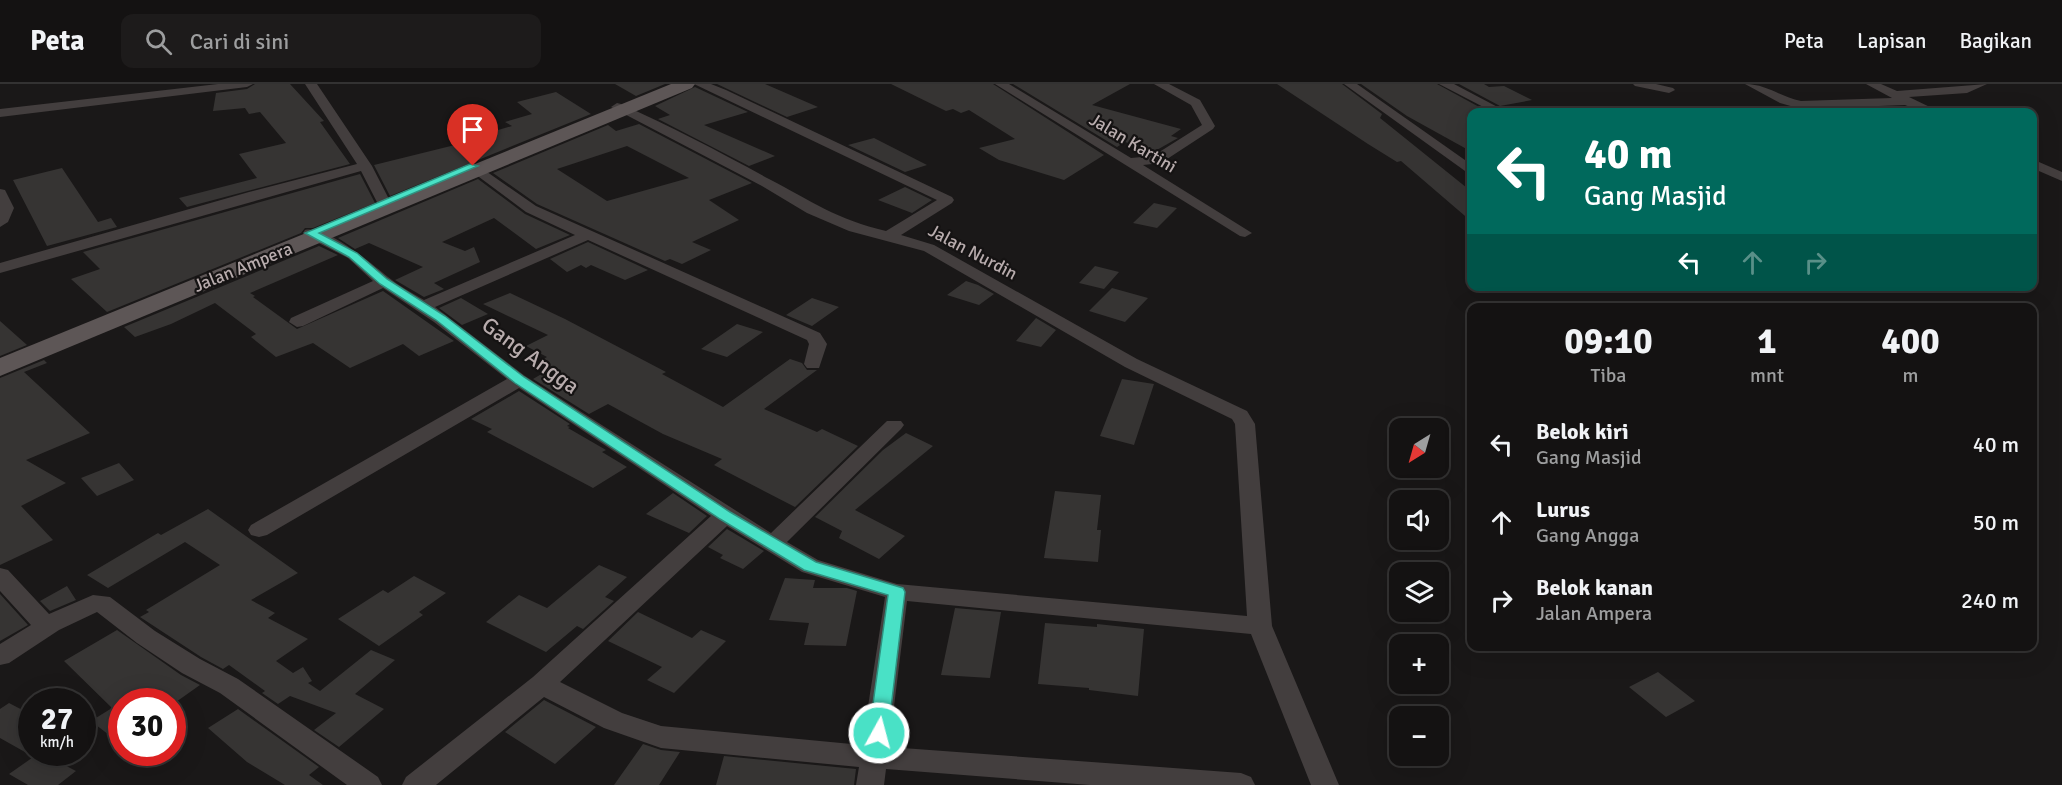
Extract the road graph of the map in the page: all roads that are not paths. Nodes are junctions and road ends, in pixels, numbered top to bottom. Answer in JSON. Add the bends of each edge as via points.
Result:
{"nodes":[{"id":1,"x":247,"y":84,"type":"edge"},
{"id":2,"x":311,"y":84,"type":"edge"},
{"id":3,"x":672,"y":84,"type":"edge"},
{"id":4,"x":686,"y":84,"type":"edge"},
{"id":5,"x":700,"y":84,"type":"edge"},
{"id":6,"x":1001,"y":84,"type":"edge"},
{"id":7,"x":1160,"y":84,"type":"edge"},
{"id":8,"x":1350,"y":84,"type":"edge"},
{"id":9,"x":1445,"y":84,"type":"edge"},
{"id":10,"x":1639,"y":84,"type":"edge"},
{"id":11,"x":1751,"y":84,"type":"edge"},
{"id":12,"x":1872,"y":84,"type":"edge"},
{"id":13,"x":1981,"y":84,"type":"edge"},
{"id":14,"x":1669,"y":90,"type":"dead end"},
{"id":15,"x":1895,"y":95,"type":"junction"},
{"id":16,"x":1907,"y":101,"type":"junction"},
{"id":17,"x":621,"y":108,"type":"junction"},
{"id":18,"x":1493,"y":108,"type":"edge"},
{"id":19,"x":1922,"y":108,"type":"edge"},
{"id":20,"x":2,"y":116,"type":"edge"},
{"id":21,"x":1131,"y":162,"type":"junction"},
{"id":22,"x":2037,"y":165,"type":"edge"},
{"id":23,"x":364,"y":166,"type":"junction"},
{"id":24,"x":1467,"y":168,"type":"edge"},
{"id":25,"x":480,"y":171,"type":"junction"},
{"id":26,"x":2062,"y":177,"type":"edge"},
{"id":27,"x":0,"y":193,"type":"edge"},
{"id":28,"x":384,"y":203,"type":"junction"},
{"id":29,"x":2,"y":217,"type":"edge"},
{"id":30,"x":1245,"y":233,"type":"dead end"},
{"id":31,"x":314,"y":235,"type":"junction"},
{"id":32,"x":587,"y":235,"type":"junction"},
{"id":33,"x":888,"y":236,"type":"junction"},
{"id":34,"x":0,"y":268,"type":"edge"},
{"id":35,"x":384,"y":282,"type":"junction"},
{"id":36,"x":424,"y":306,"type":"junction"},
{"id":37,"x":297,"y":322,"type":"dead end"},
{"id":38,"x":0,"y":358,"type":"edge"},
{"id":39,"x":813,"y":364,"type":"dead end"},
{"id":40,"x":0,"y":368,"type":"edge"},
{"id":41,"x":519,"y":380,"type":"junction"},
{"id":42,"x":894,"y":425,"type":"dead end"},
{"id":43,"x":725,"y":515,"type":"junction"},
{"id":44,"x":259,"y":530,"type":"dead end"},
{"id":45,"x":772,"y":544,"type":"junction"},
{"id":46,"x":0,"y":576,"type":"edge"},
{"id":47,"x":897,"y":592,"type":"junction"},
{"id":48,"x":1260,"y":626,"type":"junction"},
{"id":49,"x":47,"y":627,"type":"junction"},
{"id":50,"x":0,"y":657,"type":"edge"},
{"id":51,"x":542,"y":684,"type":"junction"},
{"id":52,"x":876,"y":757,"type":"junction"},
{"id":53,"x":368,"y":785,"type":"edge"},
{"id":54,"x":416,"y":785,"type":"edge"},
{"id":55,"x":870,"y":785,"type":"edge"},
{"id":56,"x":1241,"y":785,"type":"edge"},
{"id":57,"x":1325,"y":785,"type":"edge"}],
"edges":[{"from":1,"to":20,"type":"street"},
{"from":2,"to":23,"type":"street"},
{"from":3,"to":17,"type":"main road","name":"Jalan Ampera"},
{"from":4,"to":17,"type":"main road","name":"Jalan Ampera"},
{"from":5,"to":33,"type":"street","via":[[947,200]]},
{"from":6,"to":21,"type":"street","name":"Jalan Kartini"},
{"from":7,"to":21,"type":"street","via":[[1196,103],[1209,126],[1156,160]]},
{"from":8,"to":24,"type":"street"},
{"from":9,"to":18,"type":"street"},
{"from":10,"to":14,"type":"street"},
{"from":11,"to":16,"type":"street","via":[[1801,105]]},
{"from":12,"to":15,"type":"street"},
{"from":13,"to":15,"type":"street","via":[[1967,90]]},
{"from":15,"to":16,"type":"street"},
{"from":16,"to":19,"type":"street"},
{"from":17,"to":25,"type":"main road","name":"Jalan Ampera"},
{"from":17,"to":28,"type":"main road","name":"Jalan Ampera"},
{"from":17,"to":33,"type":"street","name":"Jalan Nurdin","via":[[648,119],[812,210],[854,228]]},
{"from":21,"to":30,"type":"street","name":"Jalan Kartini"},
{"from":22,"to":26,"type":"street"},
{"from":23,"to":28,"type":"street"},
{"from":23,"to":34,"type":"street"},
{"from":25,"to":31,"type":"main road","name":"Jalan Ampera"},
{"from":25,"to":32,"type":"street","via":[[531,209]]},
{"from":27,"to":29,"type":"street","via":[[8,204]]},
{"from":28,"to":31,"type":"main road","name":"Jalan Ampera"},
{"from":31,"to":35,"type":"street","name":"Gang Angga","via":[[353,255]]},
{"from":31,"to":38,"type":"main road","name":"Jalan Ampera"},
{"from":31,"to":40,"type":"main road","name":"Jalan Ampera"},
{"from":32,"to":36,"type":"street"},
{"from":32,"to":39,"type":"street","via":[[814,337],[818,344]]},
{"from":33,"to":48,"type":"street","name":"Jalan Nurdin","via":[[929,248],[1131,363],[1240,415],[1245,424]]},
{"from":35,"to":36,"type":"street","name":"Gang Angga"},
{"from":35,"to":37,"type":"street"},
{"from":36,"to":41,"type":"street","name":"Gang Angga"},
{"from":41,"to":43,"type":"street","name":"Gang Angga"},
{"from":41,"to":44,"type":"street"},
{"from":42,"to":45,"type":"street"},
{"from":43,"to":45,"type":"street","name":"Gang Angga"},
{"from":43,"to":51,"type":"street"},
{"from":45,"to":47,"type":"street","name":"Gang Angga","via":[[810,566]]},
{"from":46,"to":49,"type":"street"},
{"from":47,"to":48,"type":"street","name":"Gang Angga"},
{"from":47,"to":52,"type":"street"},
{"from":48,"to":57,"type":"street"},
{"from":49,"to":50,"type":"street"},
{"from":49,"to":53,"type":"street","via":[[85,606],[102,603],[146,637],[229,686]]},
{"from":51,"to":52,"type":"street","via":[[604,719],[661,737]]},
{"from":51,"to":54,"type":"street"},
{"from":52,"to":55,"type":"street"},
{"from":52,"to":56,"type":"street"}]}
